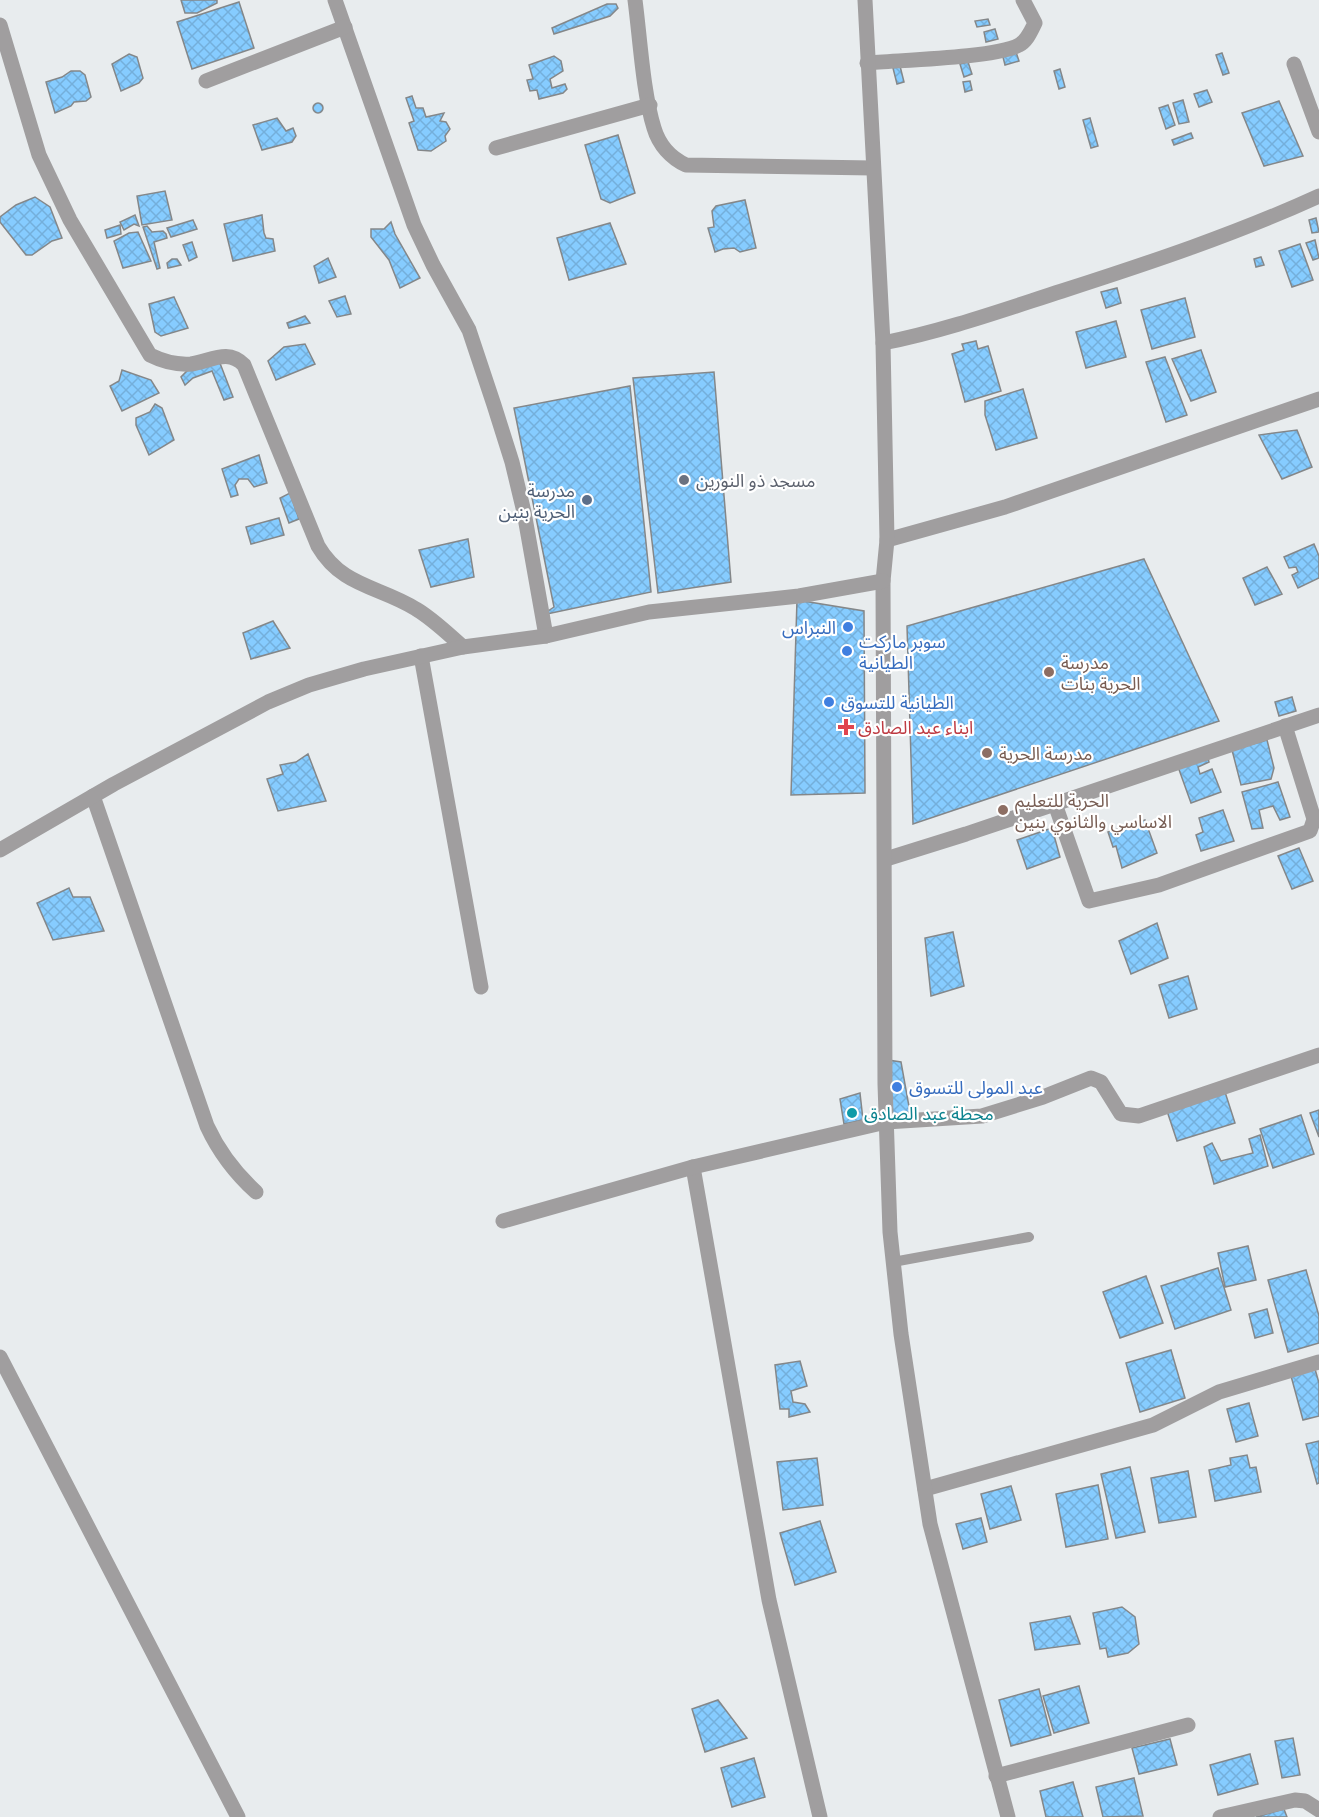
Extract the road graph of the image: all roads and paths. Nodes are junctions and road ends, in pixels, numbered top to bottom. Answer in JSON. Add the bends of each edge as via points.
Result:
{"nodes":[{"id":1,"x":335,"y":0,"type":"edge"},
{"id":2,"x":635,"y":0,"type":"edge"},
{"id":3,"x":865,"y":0,"type":"edge"},
{"id":4,"x":1023,"y":0,"type":"edge"},
{"id":5,"x":0,"y":25,"type":"edge"},
{"id":6,"x":345,"y":27,"type":"junction"},
{"id":7,"x":867,"y":63,"type":"junction"},
{"id":8,"x":1294,"y":64,"type":"dead end"},
{"id":9,"x":206,"y":81,"type":"dead end"},
{"id":10,"x":650,"y":105,"type":"junction"},
{"id":11,"x":1319,"y":132,"type":"edge"},
{"id":12,"x":496,"y":148,"type":"dead end"},
{"id":13,"x":873,"y":168,"type":"junction"},
{"id":14,"x":1319,"y":196,"type":"edge"},
{"id":15,"x":883,"y":343,"type":"junction"},
{"id":16,"x":1319,"y":399,"type":"edge"},
{"id":17,"x":887,"y":540,"type":"junction"},
{"id":18,"x":884,"y":581,"type":"junction"},
{"id":19,"x":546,"y":636,"type":"junction"},
{"id":20,"x":463,"y":647,"type":"junction"},
{"id":21,"x":421,"y":656,"type":"junction"},
{"id":22,"x":1319,"y":714,"type":"edge"},
{"id":23,"x":1285,"y":726,"type":"junction"},
{"id":24,"x":93,"y":796,"type":"junction"},
{"id":25,"x":1055,"y":804,"type":"junction"},
{"id":26,"x":1,"y":846,"type":"edge"},
{"id":27,"x":886,"y":859,"type":"junction"},
{"id":28,"x":481,"y":987,"type":"dead end"},
{"id":29,"x":1319,"y":1055,"type":"edge"},
{"id":30,"x":886,"y":1122,"type":"junction"},
{"id":31,"x":693,"y":1167,"type":"junction"},
{"id":32,"x":256,"y":1192,"type":"dead end"},
{"id":33,"x":504,"y":1221,"type":"dead end"},
{"id":34,"x":1029,"y":1237,"type":"dead end"},
{"id":35,"x":893,"y":1262,"type":"junction"},
{"id":36,"x":0,"y":1357,"type":"edge"},
{"id":37,"x":1319,"y":1362,"type":"edge"},
{"id":38,"x":925,"y":1489,"type":"junction"},
{"id":39,"x":1188,"y":1725,"type":"dead end"},
{"id":40,"x":996,"y":1776,"type":"junction"},
{"id":41,"x":1319,"y":1810,"type":"edge"},
{"id":42,"x":238,"y":1817,"type":"edge"},
{"id":43,"x":820,"y":1817,"type":"edge"},
{"id":44,"x":1008,"y":1817,"type":"edge"},
{"id":45,"x":1220,"y":1817,"type":"edge"}],
"edges":[{"from":1,"to":6,"type":"street"},
{"from":2,"to":10,"type":"street"},
{"from":3,"to":7,"type":"street"},
{"from":4,"to":7,"type":"street","via":[[1035,23],[1017,46]]},
{"from":5,"to":20,"type":"street","via":[[39,155],[70,220],[150,355],[161,361],[190,364],[236,357],[244,365],[327,561],[350,579],[416,609]]},
{"from":6,"to":9,"type":"street"},
{"from":6,"to":19,"type":"street","via":[[414,225],[469,330],[494,405],[524,512]]},
{"from":7,"to":13,"type":"street"},
{"from":8,"to":11,"type":"street"},
{"from":10,"to":12,"type":"street"},
{"from":10,"to":13,"type":"street","via":[[654,129],[666,150],[686,165]]},
{"from":13,"to":15,"type":"street"},
{"from":14,"to":15,"type":"street","via":[[1094,281],[968,322]]},
{"from":15,"to":17,"type":"street"},
{"from":16,"to":17,"type":"street","via":[[1005,507]]},
{"from":17,"to":18,"type":"street"},
{"from":18,"to":19,"type":"street","via":[[799,596],[649,612]]},
{"from":18,"to":27,"type":"street"},
{"from":19,"to":20,"type":"street"},
{"from":20,"to":21,"type":"street"},
{"from":21,"to":24,"type":"street","via":[[364,669],[268,702]]},
{"from":21,"to":28,"type":"street"},
{"from":22,"to":23,"type":"street"},
{"from":23,"to":25,"type":"street"},
{"from":23,"to":25,"type":"street","via":[[1314,819],[1310,831],[1159,885],[1089,901]]},
{"from":24,"to":26,"type":"street"},
{"from":24,"to":32,"type":"street","via":[[207,1126],[237,1175]]},
{"from":25,"to":27,"type":"street"},
{"from":27,"to":30,"type":"street"},
{"from":29,"to":30,"type":"street","via":[[1139,1116],[1121,1114],[1101,1082],[1090,1078],[982,1116]]},
{"from":30,"to":31,"type":"street"},
{"from":30,"to":35,"type":"street"},
{"from":31,"to":33,"type":"street"},
{"from":31,"to":43,"type":"street","via":[[769,1600]]},
{"from":34,"to":35,"type":"lane"},
{"from":35,"to":38,"type":"street"},
{"from":36,"to":42,"type":"street"},
{"from":37,"to":38,"type":"street","via":[[1219,1392],[1153,1425]]},
{"from":38,"to":40,"type":"street","via":[[930,1524]]},
{"from":39,"to":40,"type":"street"},
{"from":40,"to":44,"type":"street"},
{"from":41,"to":45,"type":"street","via":[[1295,1800]]}]}
